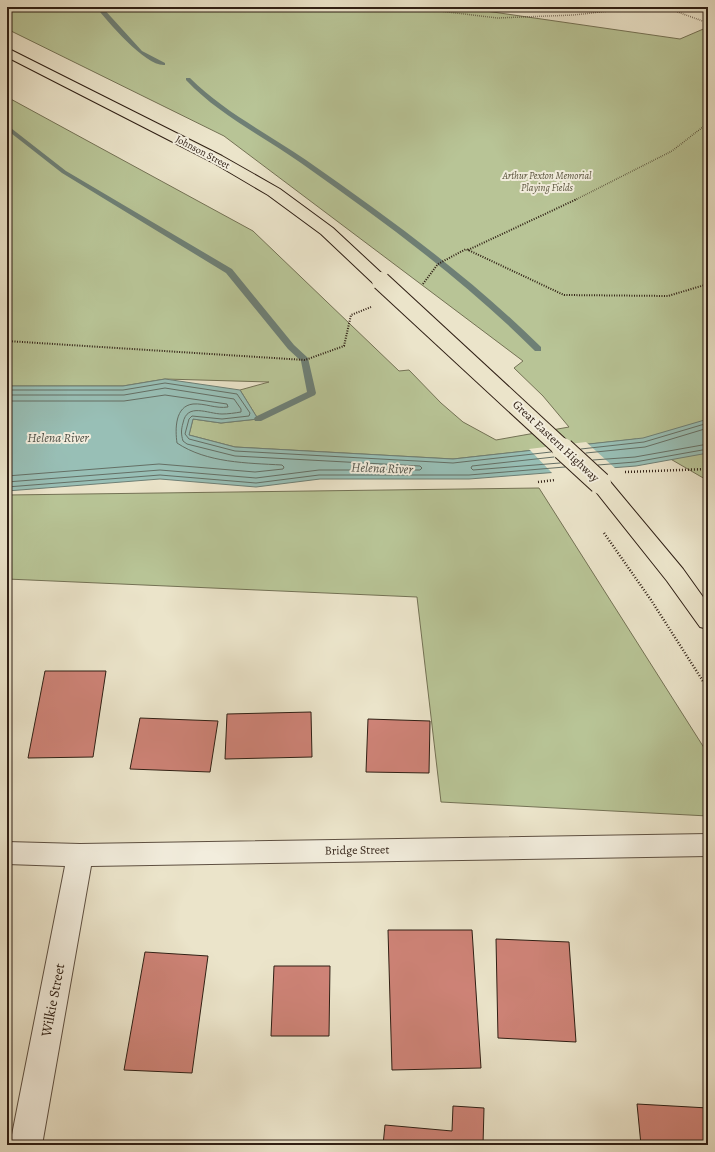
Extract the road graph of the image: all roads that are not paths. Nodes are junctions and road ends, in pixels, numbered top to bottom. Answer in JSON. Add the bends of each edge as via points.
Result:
{"nodes":[{"id":1,"x":7,"y":52,"type":"edge"},
{"id":2,"x":381,"y":281,"type":"joint"},
{"id":3,"x":708,"y":621,"type":"edge"},
{"id":4,"x":708,"y":845,"type":"edge"},
{"id":5,"x":7,"y":853,"type":"edge"},
{"id":6,"x":80,"y":855,"type":"junction"},
{"id":7,"x":26,"y":1145,"type":"edge"}],
"edges":[{"from":1,"to":2,"type":"highway","name":"Johnson Street","via":[[218,159],[274,192],[327,231]]},
{"from":2,"to":3,"type":"highway","name":"Great Eastern Highway","bridge":true,"via":[[600,483],[675,575]]},
{"from":4,"to":6,"type":"street","name":"Bridge Street"},
{"from":5,"to":6,"type":"street","name":"Bridge Street"},
{"from":6,"to":7,"type":"street","name":"Wilkie Street"}]}
